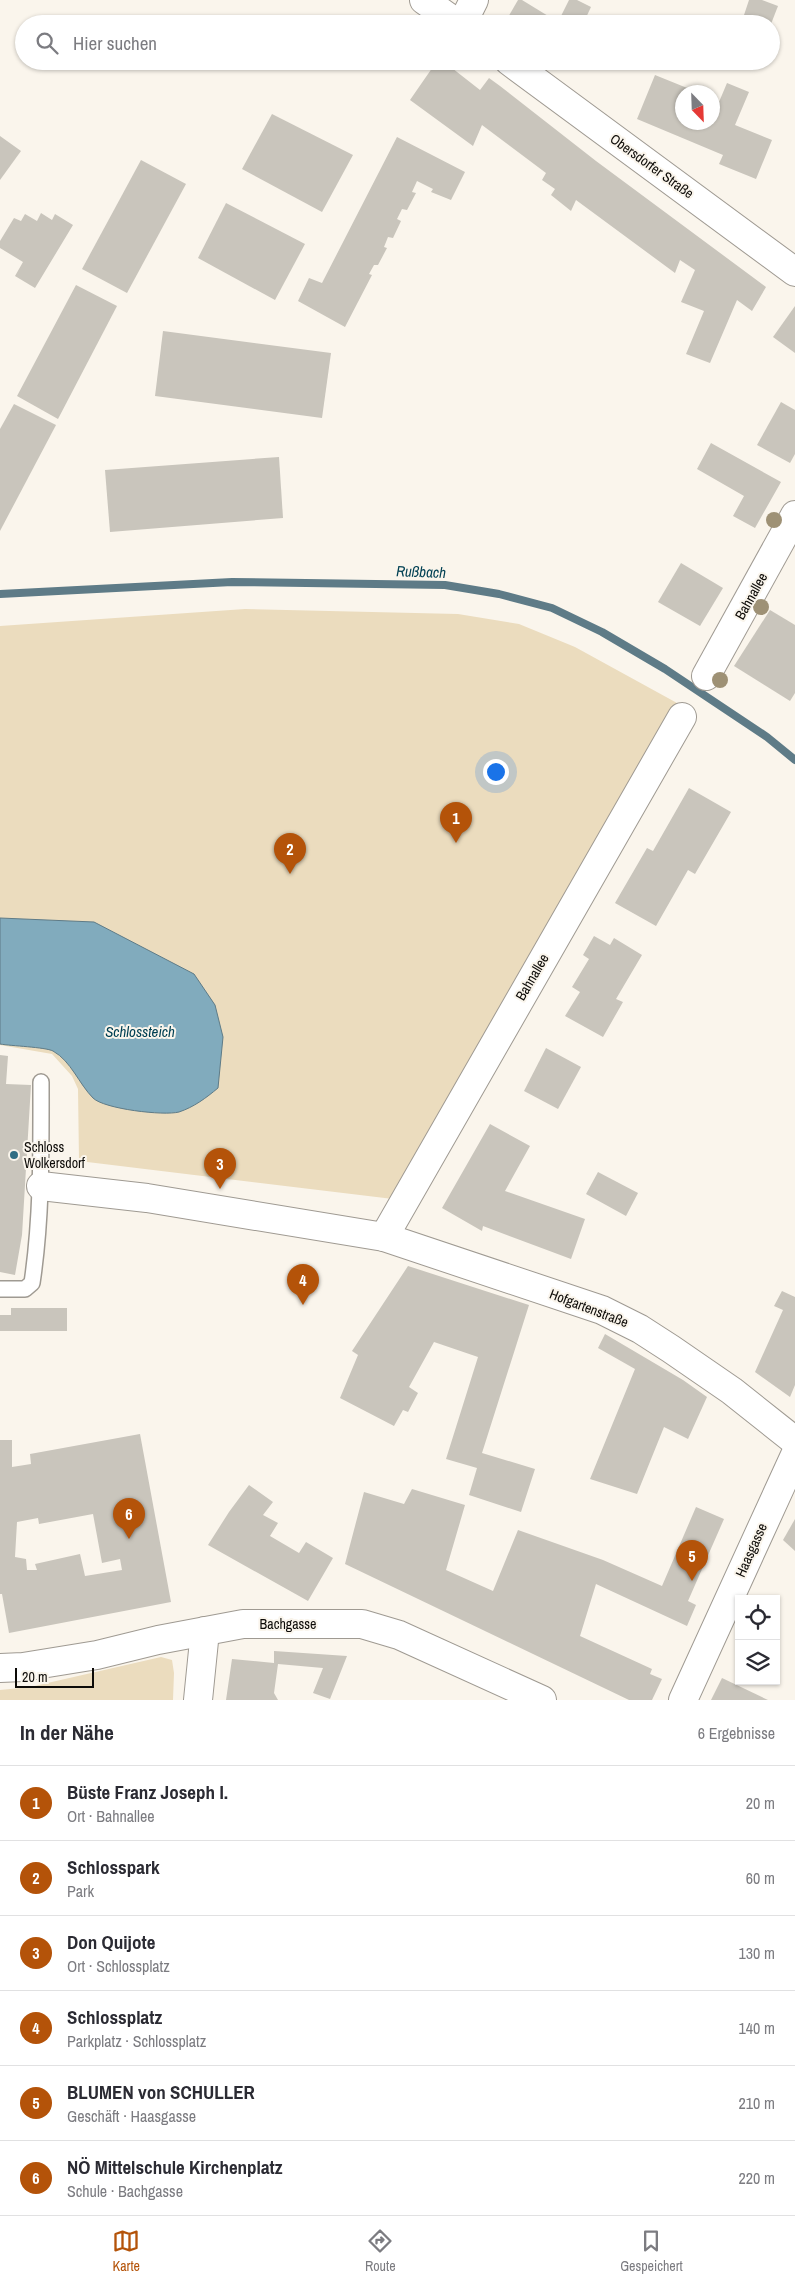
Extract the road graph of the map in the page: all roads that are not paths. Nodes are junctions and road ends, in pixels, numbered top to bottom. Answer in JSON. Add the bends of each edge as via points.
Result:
{"nodes":[{"id":1,"x":424,"y":0,"type":"edge"},
{"id":2,"x":474,"y":0,"type":"edge"},
{"id":3,"x":445,"y":15,"type":"edge"},
{"id":4,"x":466,"y":15,"type":"edge"},
{"id":5,"x":521,"y":70,"type":"edge"},
{"id":6,"x":795,"y":272,"type":"edge"},
{"id":7,"x":795,"y":515,"type":"edge"},
{"id":8,"x":706,"y":676,"type":"dead end"},
{"id":9,"x":682,"y":717,"type":"dead end"},
{"id":10,"x":40,"y":1082,"type":"dead end"},
{"id":11,"x":41,"y":1186,"type":"junction"},
{"id":12,"x":384,"y":1237,"type":"junction"},
{"id":13,"x":0,"y":1289,"type":"edge"},
{"id":14,"x":795,"y":1441,"type":"edge"},
{"id":15,"x":795,"y":1455,"type":"edge"},
{"id":16,"x":204,"y":1631,"type":"junction"},
{"id":17,"x":12,"y":1668,"type":"edge"},
{"id":18,"x":198,"y":1700,"type":"edge"},
{"id":19,"x":542,"y":1700,"type":"edge"},
{"id":20,"x":684,"y":1700,"type":"edge"}],
"edges":[{"from":1,"to":3,"type":"street"},
{"from":2,"to":4,"type":"street"},
{"from":5,"to":6,"type":"street","name":"Obersdorfer Straße"},
{"from":7,"to":8,"type":"street","name":"Bahnallee"},
{"from":9,"to":12,"type":"street","name":"Bahnallee"},
{"from":10,"to":11,"type":"lane"},
{"from":11,"to":12,"type":"street","name":"Hofgartenstraße","via":[[147,1198]]},
{"from":11,"to":13,"type":"lane","via":[[32,1283],[25,1289]]},
{"from":12,"to":14,"type":"street","name":"Hofgartenstraße","via":[[620,1318],[732,1391]]},
{"from":15,"to":20,"type":"street","name":"Haasgasse"},
{"from":16,"to":17,"type":"street","name":"Bachgasse","via":[[98,1655]]},
{"from":16,"to":18,"type":"street"},
{"from":16,"to":19,"type":"street","name":"Bachgasse","via":[[243,1624],[362,1624],[400,1635]]}]}
